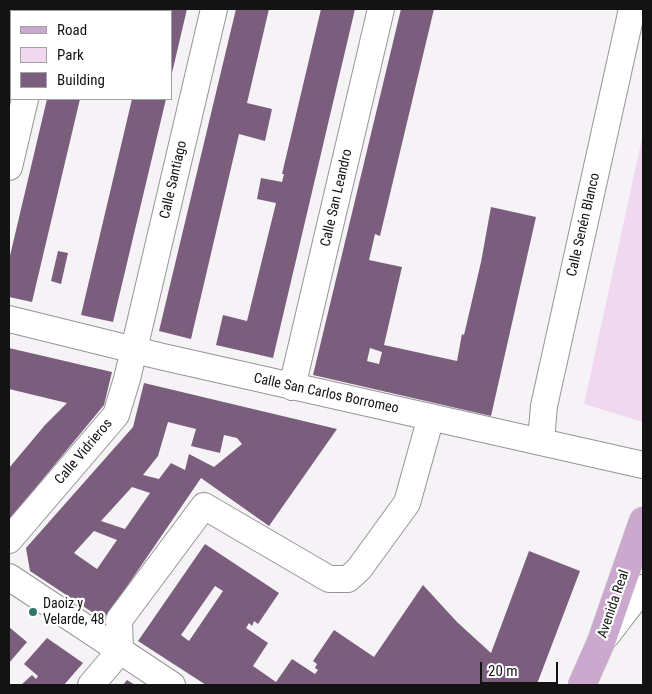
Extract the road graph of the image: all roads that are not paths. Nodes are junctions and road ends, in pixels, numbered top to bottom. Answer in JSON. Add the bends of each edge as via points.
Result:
{"nodes":[{"id":1,"x":214,"y":9,"type":"edge"},
{"id":2,"x":381,"y":9,"type":"edge"},
{"id":3,"x":632,"y":9,"type":"edge"},
{"id":4,"x":25,"y":100,"type":"edge"},
{"id":5,"x":9,"y":167,"type":"edge"},
{"id":6,"x":9,"y":319,"type":"edge"},
{"id":7,"x":134,"y":350,"type":"junction"},
{"id":8,"x":292,"y":387,"type":"junction"},
{"id":9,"x":431,"y":417,"type":"junction"},
{"id":10,"x":541,"y":441,"type":"junction"},
{"id":11,"x":643,"y":465,"type":"edge"},
{"id":12,"x":643,"y":522,"type":"edge"},
{"id":13,"x":9,"y":540,"type":"edge"},
{"id":14,"x":9,"y":577,"type":"edge"},
{"id":15,"x":643,"y":588,"type":"edge"},
{"id":16,"x":601,"y":642,"type":"junction"},
{"id":17,"x":120,"y":651,"type":"junction"},
{"id":18,"x":91,"y":685,"type":"edge"},
{"id":19,"x":172,"y":685,"type":"edge"},
{"id":20,"x":582,"y":685,"type":"edge"}],
"edges":[{"from":1,"to":7,"type":"street","name":"Calle Santiago"},
{"from":2,"to":8,"type":"street","name":"Calle San Leandro"},
{"from":3,"to":10,"type":"street","name":"Calle Senén Blanco","via":[[544,406]]},
{"from":4,"to":5,"type":"street"},
{"from":6,"to":7,"type":"street","name":"Calle San Carlos Borromeo"},
{"from":7,"to":8,"type":"street","name":"Calle San Carlos Borromeo"},
{"from":7,"to":13,"type":"street","name":"Calle Vidrieros","via":[[116,415]]},
{"from":8,"to":9,"type":"street","name":"Calle San Carlos Borromeo"},
{"from":9,"to":10,"type":"street","name":"Calle San Carlos Borromeo"},
{"from":9,"to":17,"type":"street","via":[[407,503],[359,569],[348,579],[329,579],[204,506],[119,620]]},
{"from":10,"to":11,"type":"street","name":"Calle San Carlos Borromeo"},
{"from":12,"to":16,"type":"main road","name":"Avenida Real"},
{"from":14,"to":17,"type":"street"},
{"from":15,"to":16,"type":"street"},
{"from":16,"to":20,"type":"main road","name":"Avenida Real"},
{"from":17,"to":18,"type":"street"},
{"from":17,"to":19,"type":"street"}]}
